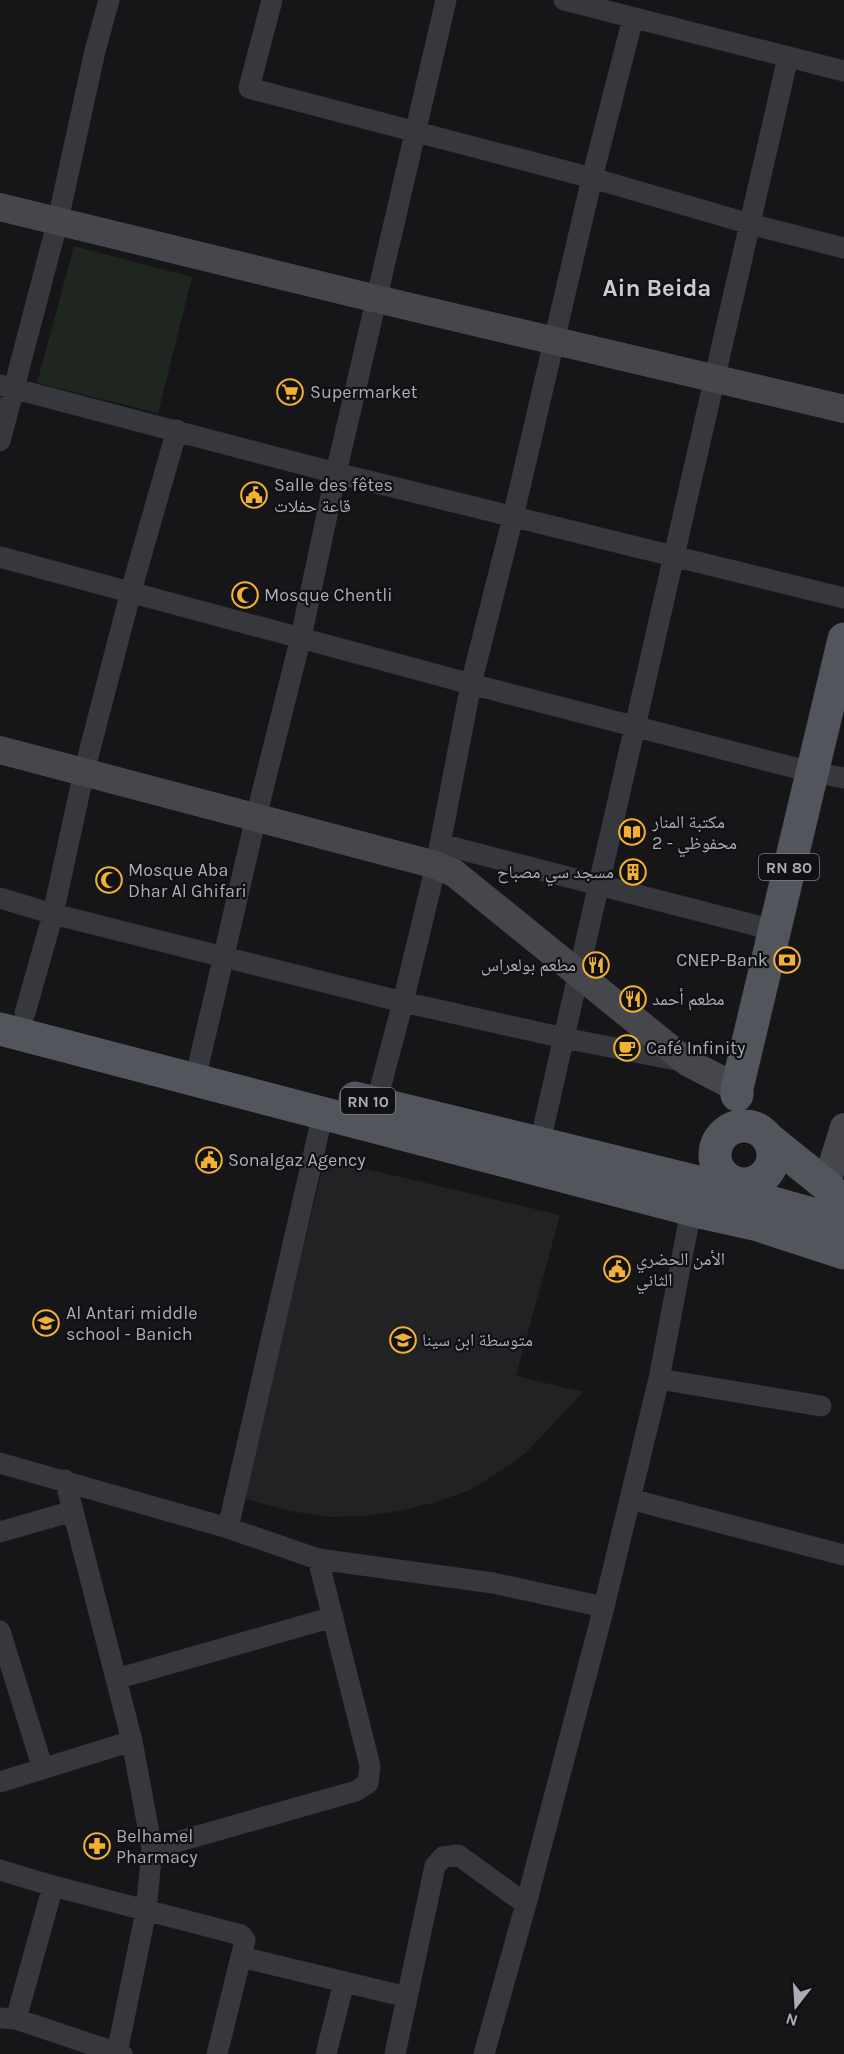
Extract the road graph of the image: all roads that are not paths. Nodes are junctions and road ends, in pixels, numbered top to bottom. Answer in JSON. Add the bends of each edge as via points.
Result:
{"nodes":[{"id":1,"x":108,"y":0,"type":"edge"},
{"id":2,"x":272,"y":0,"type":"edge"},
{"id":3,"x":446,"y":0,"type":"edge"},
{"id":4,"x":564,"y":0,"type":"edge"},
{"id":5,"x":633,"y":18,"type":"junction"},
{"id":6,"x":788,"y":57,"type":"junction"},
{"id":7,"x":844,"y":71,"type":"edge"},
{"id":8,"x":415,"y":133,"type":"junction"},
{"id":9,"x":592,"y":178,"type":"junction"},
{"id":10,"x":0,"y":207,"type":"edge"},
{"id":11,"x":57,"y":220,"type":"junction"},
{"id":12,"x":750,"y":224,"type":"junction"},
{"id":13,"x":844,"y":248,"type":"edge"},
{"id":14,"x":377,"y":299,"type":"junction"},
{"id":15,"x":554,"y":341,"type":"junction"},
{"id":16,"x":715,"y":378,"type":"junction"},
{"id":17,"x":7,"y":386,"type":"edge"},
{"id":18,"x":844,"y":409,"type":"edge"},
{"id":19,"x":177,"y":430,"type":"junction"},
{"id":20,"x":0,"y":441,"type":"edge"},
{"id":21,"x":336,"y":473,"type":"junction"},
{"id":22,"x":513,"y":517,"type":"junction"},
{"id":23,"x":674,"y":555,"type":"junction"},
{"id":24,"x":0,"y":557,"type":"edge"},
{"id":25,"x":130,"y":591,"type":"junction"},
{"id":26,"x":844,"y":598,"type":"edge"},
{"id":27,"x":301,"y":637,"type":"junction"},
{"id":28,"x":844,"y":639,"type":"edge"},
{"id":29,"x":471,"y":684,"type":"junction"},
{"id":30,"x":634,"y":727,"type":"junction"},
{"id":31,"x":0,"y":750,"type":"edge"},
{"id":32,"x":84,"y":772,"type":"junction"},
{"id":33,"x":812,"y":772,"type":"junction"},
{"id":34,"x":844,"y":778,"type":"edge"},
{"id":35,"x":256,"y":817,"type":"junction"},
{"id":36,"x":438,"y":855,"type":"junction"},
{"id":37,"x":598,"y":885,"type":"junction"},
{"id":38,"x":0,"y":898,"type":"edge"},
{"id":39,"x":52,"y":914,"type":"junction"},
{"id":40,"x":773,"y":930,"type":"junction"},
{"id":41,"x":224,"y":957,"type":"junction"},
{"id":42,"x":577,"y":974,"type":"junction"},
{"id":43,"x":403,"y":1002,"type":"junction"},
{"id":44,"x":8,"y":1016,"type":"edge"},
{"id":45,"x":564,"y":1038,"type":"junction"},
{"id":46,"x":687,"y":1062,"type":"junction"},
{"id":47,"x":197,"y":1069,"type":"junction"},
{"id":48,"x":737,"y":1091,"type":"junction"},
{"id":49,"x":376,"y":1104,"type":"junction"},
{"id":50,"x":323,"y":1113,"type":"junction"},
{"id":51,"x":844,"y":1127,"type":"edge"},
{"id":52,"x":763,"y":1134,"type":"junction"},
{"id":53,"x":540,"y":1142,"type":"junction"},
{"id":54,"x":745,"y":1188,"type":"junction"},
{"id":55,"x":703,"y":1190,"type":"junction"},
{"id":56,"x":835,"y":1195,"type":"edge"},
{"id":57,"x":844,"y":1223,"type":"edge"},
{"id":58,"x":844,"y":1253,"type":"edge"},
{"id":59,"x":658,"y":1378,"type":"junction"},
{"id":60,"x":821,"y":1406,"type":"dead end"},
{"id":61,"x":0,"y":1463,"type":"edge"},
{"id":62,"x":65,"y":1480,"type":"junction"},
{"id":63,"x":630,"y":1499,"type":"junction"},
{"id":64,"x":73,"y":1511,"type":"junction"},
{"id":65,"x":228,"y":1528,"type":"junction"},
{"id":66,"x":0,"y":1532,"type":"edge"},
{"id":67,"x":844,"y":1556,"type":"edge"},
{"id":68,"x":318,"y":1559,"type":"junction"},
{"id":69,"x":604,"y":1608,"type":"junction"},
{"id":70,"x":333,"y":1617,"type":"junction"},
{"id":71,"x":0,"y":1631,"type":"edge"},
{"id":72,"x":7,"y":1678,"type":"edge"},
{"id":73,"x":116,"y":1679,"type":"junction"},
{"id":74,"x":132,"y":1741,"type":"junction"},
{"id":75,"x":43,"y":1769,"type":"junction"},
{"id":76,"x":0,"y":1782,"type":"edge"},
{"id":77,"x":152,"y":1849,"type":"junction"},
{"id":78,"x":0,"y":1870,"type":"edge"},
{"id":79,"x":53,"y":1886,"type":"junction"},
{"id":80,"x":526,"y":1904,"type":"junction"},
{"id":81,"x":146,"y":1911,"type":"junction"},
{"id":82,"x":241,"y":1957,"type":"junction"},
{"id":83,"x":344,"y":1982,"type":"junction"},
{"id":84,"x":406,"y":1997,"type":"junction"},
{"id":85,"x":8,"y":2018,"type":"edge"},
{"id":86,"x":119,"y":2053,"type":"edge"},
{"id":87,"x":216,"y":2054,"type":"edge"},
{"id":88,"x":326,"y":2054,"type":"edge"},
{"id":89,"x":395,"y":2054,"type":"edge"},
{"id":90,"x":484,"y":2054,"type":"edge"}],
"edges":[{"from":1,"to":11,"type":"street"},
{"from":2,"to":8,"type":"street","via":[[249,88]]},
{"from":3,"to":8,"type":"street"},
{"from":4,"to":5,"type":"street"},
{"from":5,"to":6,"type":"street"},
{"from":5,"to":9,"type":"street"},
{"from":6,"to":7,"type":"street"},
{"from":6,"to":12,"type":"street"},
{"from":8,"to":9,"type":"street"},
{"from":8,"to":14,"type":"street"},
{"from":9,"to":12,"type":"street"},
{"from":9,"to":15,"type":"street"},
{"from":10,"to":11,"type":"street"},
{"from":11,"to":14,"type":"street"},
{"from":11,"to":17,"type":"street"},
{"from":12,"to":13,"type":"street"},
{"from":12,"to":16,"type":"street"},
{"from":14,"to":15,"type":"street"},
{"from":14,"to":21,"type":"street"},
{"from":15,"to":16,"type":"street"},
{"from":15,"to":22,"type":"street"},
{"from":16,"to":18,"type":"street"},
{"from":16,"to":23,"type":"street"},
{"from":17,"to":19,"type":"street"},
{"from":17,"to":20,"type":"street"},
{"from":19,"to":21,"type":"street"},
{"from":19,"to":25,"type":"street"},
{"from":21,"to":22,"type":"street"},
{"from":21,"to":27,"type":"street"},
{"from":22,"to":23,"type":"street"},
{"from":22,"to":29,"type":"street"},
{"from":23,"to":26,"type":"street"},
{"from":23,"to":30,"type":"street"},
{"from":24,"to":25,"type":"street"},
{"from":25,"to":27,"type":"street"},
{"from":25,"to":32,"type":"street"},
{"from":27,"to":29,"type":"street"},
{"from":27,"to":35,"type":"street"},
{"from":28,"to":33,"type":"main road","number":"RN 80"},
{"from":29,"to":30,"type":"street"},
{"from":29,"to":36,"type":"street"},
{"from":30,"to":33,"type":"street"},
{"from":30,"to":37,"type":"street"},
{"from":31,"to":32,"type":"street"},
{"from":32,"to":35,"type":"street"},
{"from":32,"to":39,"type":"street"},
{"from":33,"to":34,"type":"street"},
{"from":33,"to":40,"type":"main road","number":"RN 80"},
{"from":35,"to":36,"type":"street"},
{"from":35,"to":41,"type":"street"},
{"from":36,"to":37,"type":"street"},
{"from":36,"to":42,"type":"street","via":[[454,873]]},
{"from":36,"to":43,"type":"street"},
{"from":37,"to":40,"type":"street"},
{"from":37,"to":42,"type":"street"},
{"from":38,"to":39,"type":"street"},
{"from":39,"to":41,"type":"street"},
{"from":39,"to":44,"type":"street"},
{"from":40,"to":48,"type":"main road","number":"RN 80"},
{"from":41,"to":43,"type":"street"},
{"from":41,"to":47,"type":"street"},
{"from":42,"to":45,"type":"street"},
{"from":42,"to":46,"type":"street"},
{"from":43,"to":45,"type":"street"},
{"from":43,"to":49,"type":"street"},
{"from":44,"to":47,"type":"main road","number":"RN 10"},
{"from":45,"to":46,"type":"street"},
{"from":45,"to":53,"type":"street"},
{"from":46,"to":48,"type":"street"},
{"from":47,"to":49,"type":"main road","number":"RN 10"},
{"from":47,"to":50,"type":"main road","number":"RN 10"},
{"from":48,"to":52,"type":"main road"},
{"from":48,"to":55,"type":"main road","number":"RN 80"},
{"from":49,"to":53,"type":"main road","number":"RN 10"},
{"from":50,"to":55,"type":"main road","number":"RN 10"},
{"from":50,"to":65,"type":"street"},
{"from":51,"to":56,"type":"street"},
{"from":52,"to":54,"type":"main road","via":[[773,1149],[771,1168]]},
{"from":52,"to":55,"type":"main road","via":[[746,1126],[726,1132]]},
{"from":52,"to":56,"type":"main road"},
{"from":53,"to":55,"type":"main road","number":"RN 10"},
{"from":54,"to":55,"type":"main road"},
{"from":54,"to":57,"type":"main road"},
{"from":55,"to":58,"type":"main road","number":"RN 10","via":[[758,1225]]},
{"from":55,"to":59,"type":"street"},
{"from":59,"to":60,"type":"street"},
{"from":59,"to":63,"type":"street"},
{"from":61,"to":62,"type":"street"},
{"from":62,"to":64,"type":"street"},
{"from":62,"to":65,"type":"street"},
{"from":63,"to":67,"type":"street"},
{"from":63,"to":69,"type":"street"},
{"from":64,"to":66,"type":"street"},
{"from":64,"to":73,"type":"street"},
{"from":65,"to":68,"type":"street"},
{"from":68,"to":69,"type":"street","via":[[493,1583]]},
{"from":68,"to":70,"type":"street"},
{"from":69,"to":80,"type":"street"},
{"from":70,"to":73,"type":"street"},
{"from":70,"to":77,"type":"street","via":[[370,1766],[368,1782],[356,1791]]},
{"from":71,"to":72,"type":"street"},
{"from":72,"to":75,"type":"street"},
{"from":73,"to":74,"type":"street"},
{"from":74,"to":75,"type":"street"},
{"from":74,"to":77,"type":"street"},
{"from":75,"to":76,"type":"street"},
{"from":77,"to":81,"type":"street"},
{"from":78,"to":79,"type":"street"},
{"from":79,"to":81,"type":"street"},
{"from":79,"to":85,"type":"street"},
{"from":80,"to":84,"type":"street","via":[[458,1855],[443,1857],[435,1866]]},
{"from":80,"to":90,"type":"street"},
{"from":81,"to":82,"type":"street","via":[[241,1935],[245,1940]]},
{"from":81,"to":86,"type":"street"},
{"from":82,"to":83,"type":"street"},
{"from":82,"to":87,"type":"street"},
{"from":83,"to":84,"type":"street"},
{"from":83,"to":88,"type":"street"},
{"from":84,"to":89,"type":"street"},
{"from":85,"to":86,"type":"street"}]}
